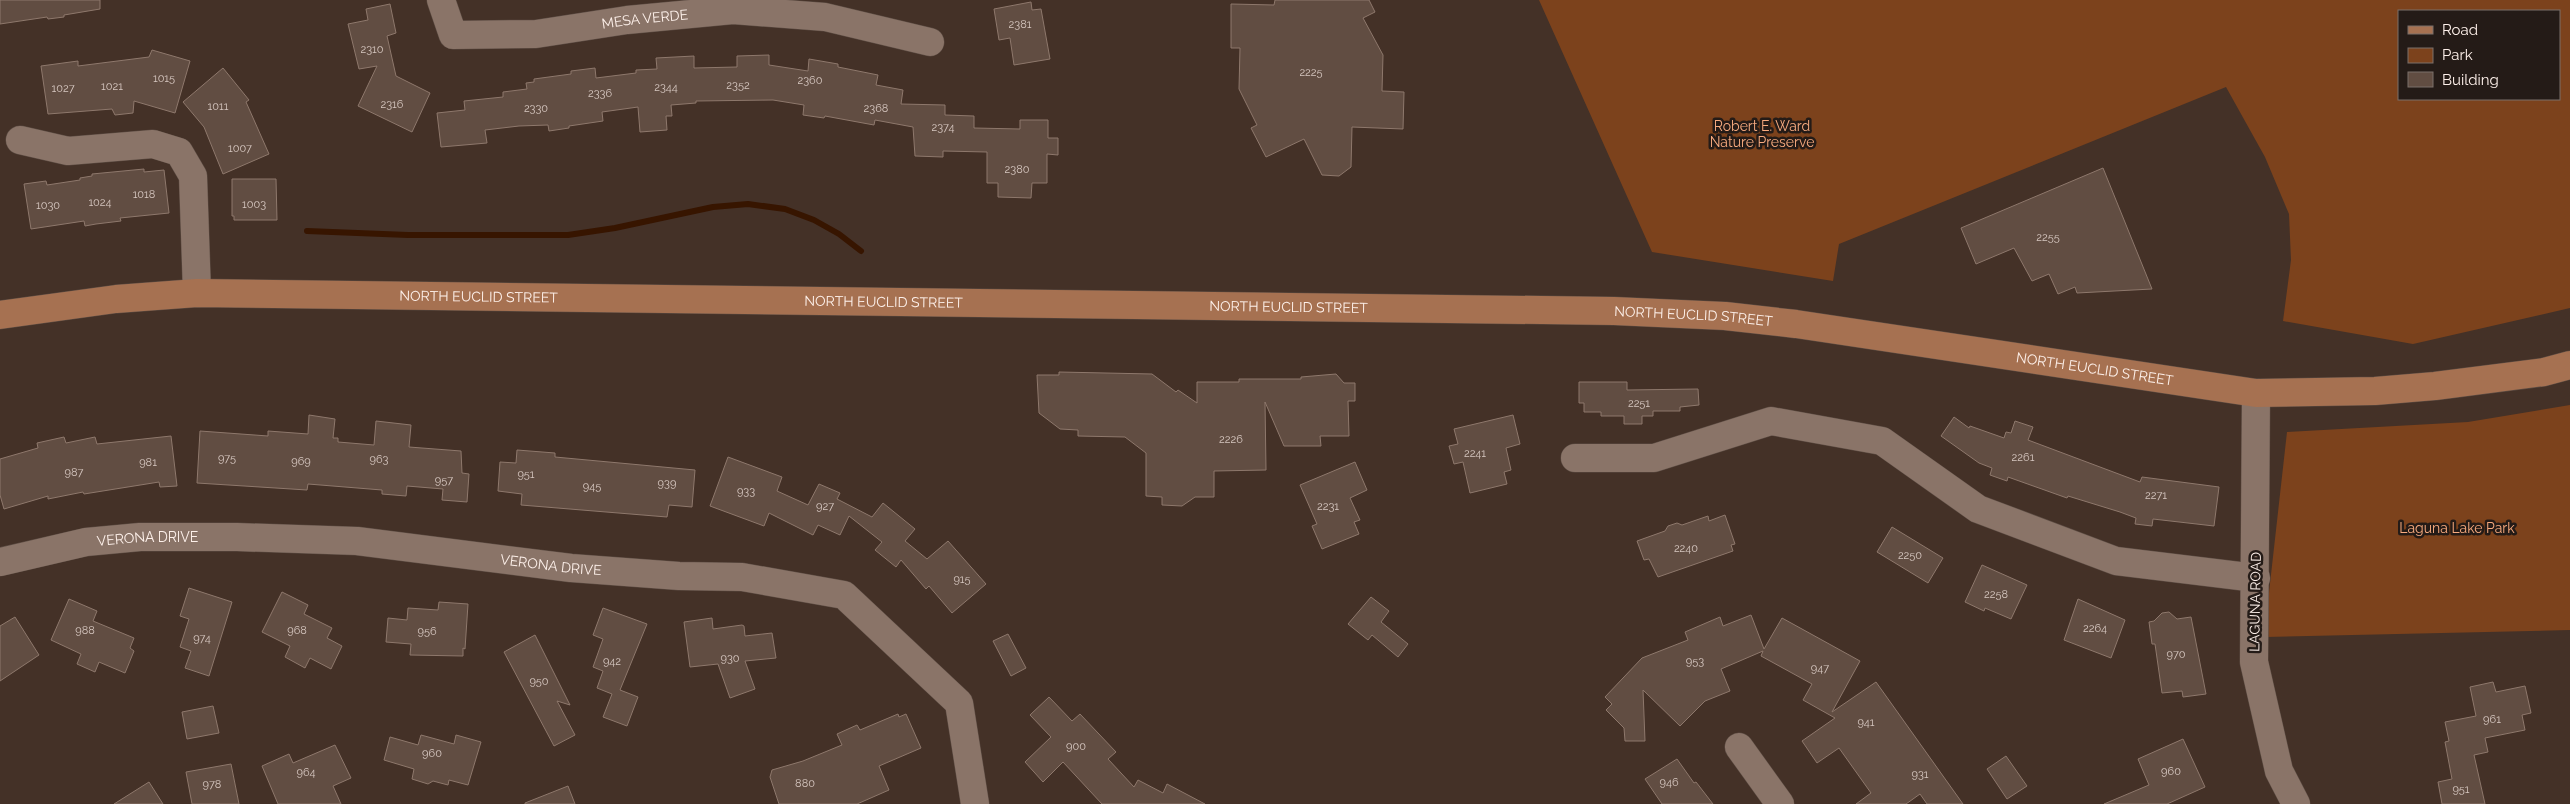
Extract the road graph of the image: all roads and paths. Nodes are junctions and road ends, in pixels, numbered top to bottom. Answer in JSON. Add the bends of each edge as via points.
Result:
{"nodes":[{"id":1,"x":441,"y":0,"type":"edge"},
{"id":2,"x":930,"y":42,"type":"dead end"},
{"id":3,"x":20,"y":140,"type":"dead end"},
{"id":4,"x":197,"y":293,"type":"junction"},
{"id":5,"x":0,"y":315,"type":"edge"},
{"id":6,"x":2570,"y":365,"type":"edge"},
{"id":7,"x":2256,"y":393,"type":"junction"},
{"id":8,"x":1575,"y":458,"type":"dead end"},
{"id":9,"x":0,"y":562,"type":"edge"},
{"id":10,"x":2256,"y":578,"type":"junction"},
{"id":11,"x":1739,"y":747,"type":"dead end"},
{"id":12,"x":975,"y":804,"type":"edge"},
{"id":13,"x":1780,"y":804,"type":"edge"},
{"id":14,"x":2296,"y":804,"type":"edge"}],
"edges":[{"from":1,"to":2,"type":"street","name":"MESA VERDE","via":[[454,34],[536,34],[627,20],[733,10],[825,17]]},
{"from":3,"to":4,"type":"street","via":[[68,151],[153,144],[179,152],[193,176]]},
{"from":4,"to":5,"type":"main road","name":"NORTH EUCLID STREET","via":[[116,298]]},
{"from":4,"to":7,"type":"main road","name":"NORTH EUCLID STREET","via":[[1383,307],[1707,315],[1796,324]]},
{"from":6,"to":7,"type":"main road","name":"NORTH EUCLID STREET","via":[[2544,372],[2435,386],[2375,391]]},
{"from":7,"to":10,"type":"street","name":"LAGUNA ROAD"},
{"from":8,"to":10,"type":"street","via":[[1654,458],[1771,421],[1780,422],[1882,441],[1978,509],[2116,561]]},
{"from":9,"to":12,"type":"street","name":"VERONA DRIVE","via":[[86,542],[140,537],[339,540],[571,568],[742,577],[844,595],[959,703]]},
{"from":10,"to":14,"type":"street","name":"LAGUNA ROAD","via":[[2254,662],[2279,771]]},
{"from":11,"to":13,"type":"street"}]}
